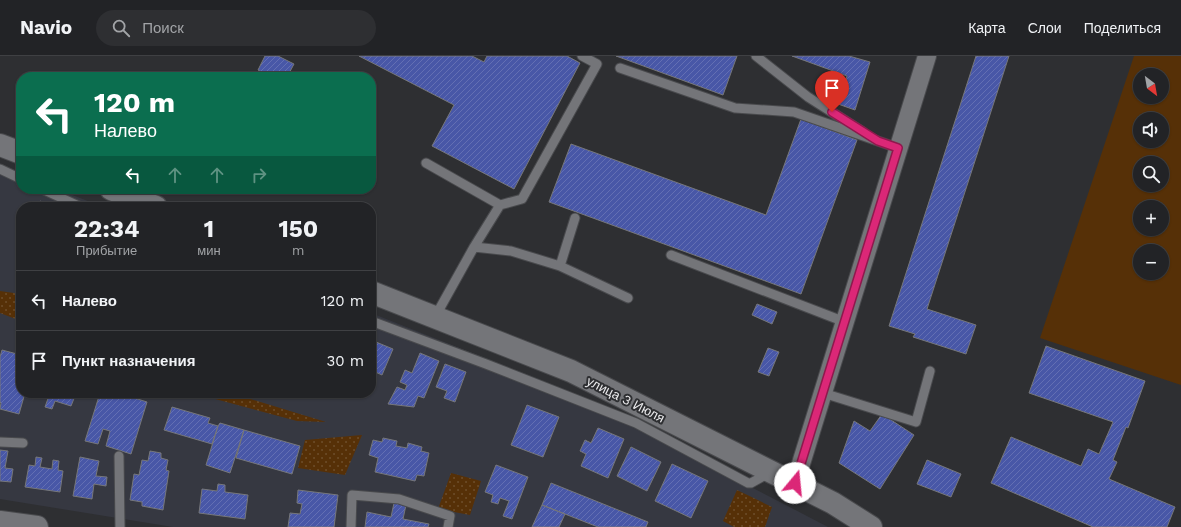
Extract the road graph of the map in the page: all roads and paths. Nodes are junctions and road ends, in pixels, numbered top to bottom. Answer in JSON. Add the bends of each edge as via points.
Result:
{"nodes":[{"id":1,"x":582,"y":56,"type":"edge"},
{"id":2,"x":756,"y":56,"type":"edge"},
{"id":3,"x":927,"y":56,"type":"edge"},
{"id":4,"x":620,"y":68,"type":"dead end"},
{"id":5,"x":878,"y":141,"type":"junction"},
{"id":6,"x":0,"y":145,"type":"edge"},
{"id":7,"x":898,"y":148,"type":"junction"},
{"id":8,"x":16,"y":151,"type":"edge"},
{"id":9,"x":426,"y":163,"type":"dead end"},
{"id":10,"x":0,"y":169,"type":"edge"},
{"id":11,"x":16,"y":177,"type":"edge"},
{"id":12,"x":53,"y":194,"type":"edge"},
{"id":13,"x":124,"y":194,"type":"edge"},
{"id":14,"x":70,"y":202,"type":"edge"},
{"id":15,"x":144,"y":202,"type":"edge"},
{"id":16,"x":500,"y":206,"type":"junction"},
{"id":17,"x":575,"y":218,"type":"dead end"},
{"id":18,"x":474,"y":247,"type":"junction"},
{"id":19,"x":671,"y":255,"type":"dead end"},
{"id":20,"x":560,"y":266,"type":"junction"},
{"id":21,"x":376,"y":294,"type":"edge"},
{"id":22,"x":628,"y":298,"type":"dead end"},
{"id":23,"x":435,"y":317,"type":"junction"},
{"id":24,"x":845,"y":322,"type":"junction"},
{"id":25,"x":376,"y":323,"type":"edge"},
{"id":26,"x":930,"y":371,"type":"dead end"},
{"id":27,"x":823,"y":393,"type":"junction"},
{"id":28,"x":0,"y":442,"type":"edge"},
{"id":29,"x":24,"y":443,"type":"dead end"},
{"id":30,"x":120,"y":456,"type":"dead end"},
{"id":31,"x":772,"y":471,"type":"junction"},
{"id":32,"x":795,"y":483,"type":"junction"},
{"id":33,"x":0,"y":522,"type":"edge"},
{"id":34,"x":37,"y":527,"type":"edge"},
{"id":35,"x":120,"y":527,"type":"edge"},
{"id":36,"x":351,"y":527,"type":"edge"},
{"id":37,"x":448,"y":527,"type":"edge"},
{"id":38,"x":871,"y":527,"type":"edge"}],
"edges":[{"from":1,"to":16,"type":"lane","via":[[597,64],[522,199]]},
{"from":2,"to":5,"type":"lane","via":[[808,97]]},
{"from":3,"to":7,"type":"street"},
{"from":4,"to":5,"type":"lane","via":[[735,108],[794,112]]},
{"from":5,"to":7,"type":"lane"},
{"from":6,"to":8,"type":"main road"},
{"from":7,"to":24,"type":"street"},
{"from":9,"to":16,"type":"lane"},
{"from":10,"to":11,"type":"lane"},
{"from":12,"to":14,"type":"lane"},
{"from":13,"to":15,"type":"main road"},
{"from":16,"to":18,"type":"lane"},
{"from":17,"to":20,"type":"lane"},
{"from":18,"to":20,"type":"lane","via":[[511,251]]},
{"from":18,"to":23,"type":"lane"},
{"from":19,"to":24,"type":"lane"},
{"from":20,"to":22,"type":"lane"},
{"from":21,"to":23,"type":"main road","name":"улица 3 Июля"},
{"from":23,"to":31,"type":"main road","name":"улица 3 Июля","via":[[571,371]]},
{"from":24,"to":27,"type":"street"},
{"from":25,"to":31,"type":"lane","via":[[636,423],[748,483]]},
{"from":26,"to":27,"type":"lane","via":[[916,422]]},
{"from":27,"to":32,"type":"street"},
{"from":28,"to":29,"type":"lane"},
{"from":30,"to":35,"type":"lane"},
{"from":31,"to":32,"type":"main road","name":"улица 3 Июля"},
{"from":32,"to":38,"type":"main road","name":"улица 3 Июля"},
{"from":33,"to":34,"type":"main road"},
{"from":36,"to":37,"type":"lane","via":[[352,496],[399,499],[450,516]]}]}
